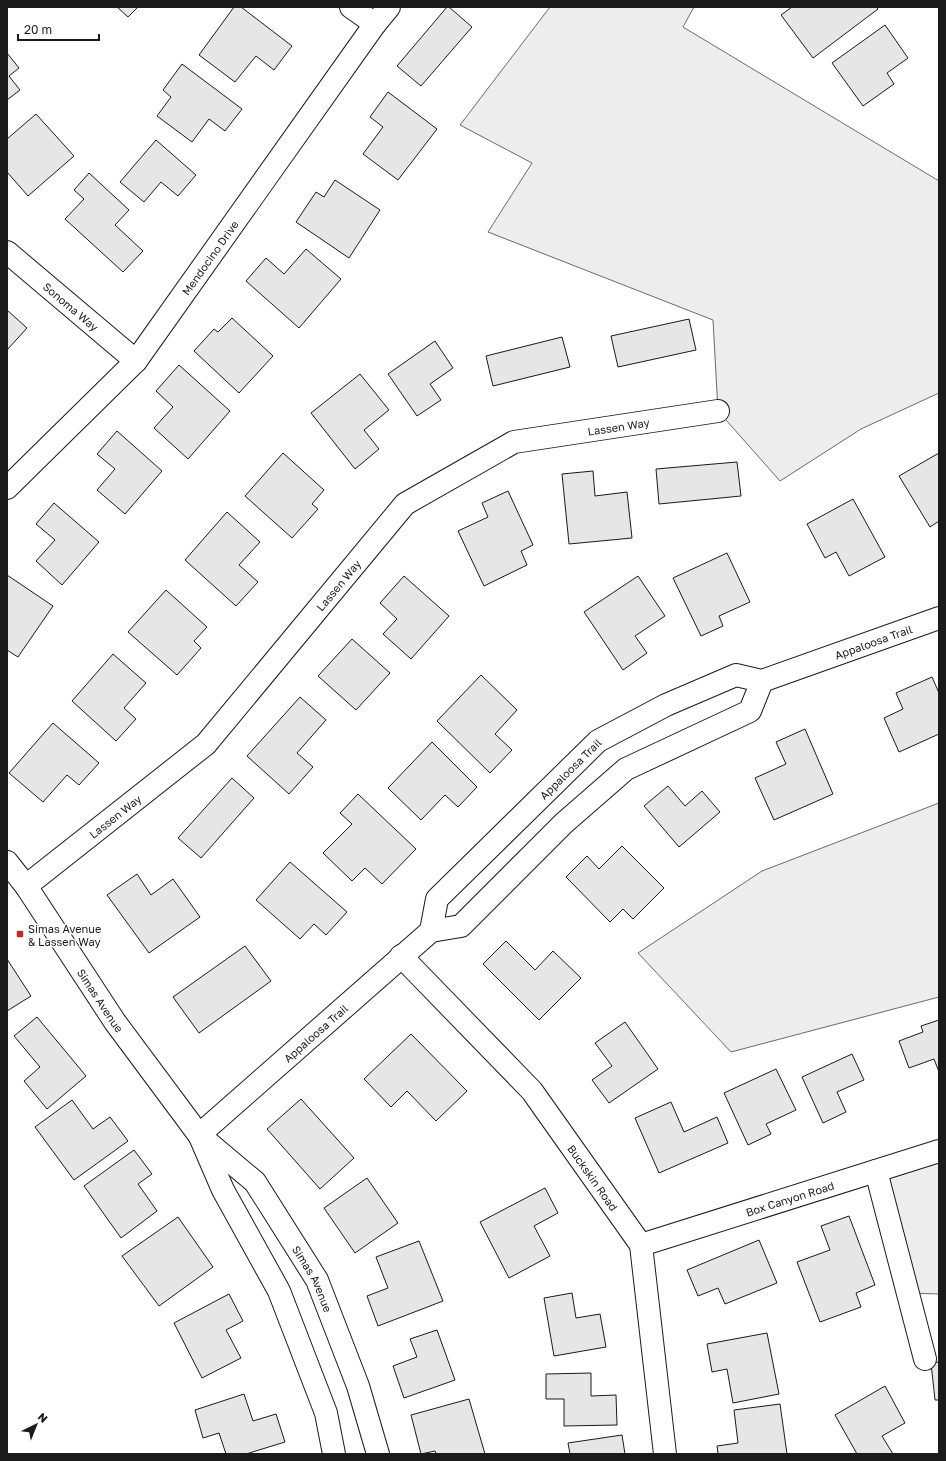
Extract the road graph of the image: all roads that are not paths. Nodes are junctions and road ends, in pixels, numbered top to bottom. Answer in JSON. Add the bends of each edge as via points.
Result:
{"nodes":[{"id":1,"x":351,"y":7,"type":"edge"},
{"id":2,"x":389,"y":7,"type":"edge"},
{"id":3,"x":375,"y":24,"type":"junction"},
{"id":4,"x":7,"y":252,"type":"edge"},
{"id":5,"x":136,"y":361,"type":"junction"},
{"id":6,"x":718,"y":411,"type":"dead end"},
{"id":7,"x":7,"y":488,"type":"edge"},
{"id":8,"x":939,"y":618,"type":"edge"},
{"id":9,"x":762,"y":681,"type":"junction"},
{"id":10,"x":7,"y":862,"type":"edge"},
{"id":11,"x":26,"y":886,"type":"junction"},
{"id":12,"x":431,"y":931,"type":"junction"},
{"id":13,"x":401,"y":956,"type":"junction"},
{"id":14,"x":199,"y":1134,"type":"junction"},
{"id":15,"x":939,"y":1151,"type":"edge"},
{"id":16,"x":876,"y":1171,"type":"junction"},
{"id":17,"x":641,"y":1245,"type":"junction"},
{"id":18,"x":925,"y":1359,"type":"dead end"},
{"id":19,"x":334,"y":1454,"type":"edge"},
{"id":20,"x":378,"y":1454,"type":"edge"},
{"id":21,"x":665,"y":1454,"type":"edge"}],
"edges":[{"from":1,"to":3,"type":"street"},
{"from":2,"to":3,"type":"street","name":"Mendocino Drive"},
{"from":3,"to":5,"type":"street","name":"Mendocino Drive"},
{"from":4,"to":5,"type":"street","name":"Sonoma Way"},
{"from":5,"to":7,"type":"street","name":"Mendocino Drive"},
{"from":6,"to":11,"type":"street","name":"Lassen Way","via":[[514,442],[405,504],[206,744]]},
{"from":8,"to":9,"type":"street","name":"Appaloosa Trail"},
{"from":9,"to":12,"type":"street","via":[[750,711],[626,769],[564,823],[461,926]]},
{"from":9,"to":12,"type":"street","name":"Appaloosa Trail","via":[[736,675],[666,705],[598,741],[437,899]]},
{"from":10,"to":11,"type":"street","name":"Simas Avenue"},
{"from":11,"to":14,"type":"street","name":"Simas Avenue","via":[[115,1022]]},
{"from":12,"to":13,"type":"street","name":"Appaloosa Trail"},
{"from":13,"to":14,"type":"street","name":"Appaloosa Trail"},
{"from":13,"to":17,"type":"street","name":"Buckskin Road","via":[[532,1091]]},
{"from":14,"to":19,"type":"street","name":"Simas Avenue","via":[[223,1190],[279,1291],[326,1414]]},
{"from":14,"to":20,"type":"street","name":"Simas Avenue","via":[[255,1182],[317,1280],[358,1386]]},
{"from":15,"to":16,"type":"street","name":"Box Canyon Road"},
{"from":16,"to":17,"type":"street","name":"Box Canyon Road"},
{"from":16,"to":18,"type":"street"},
{"from":17,"to":21,"type":"street","name":"Buckskin Road"}]}
